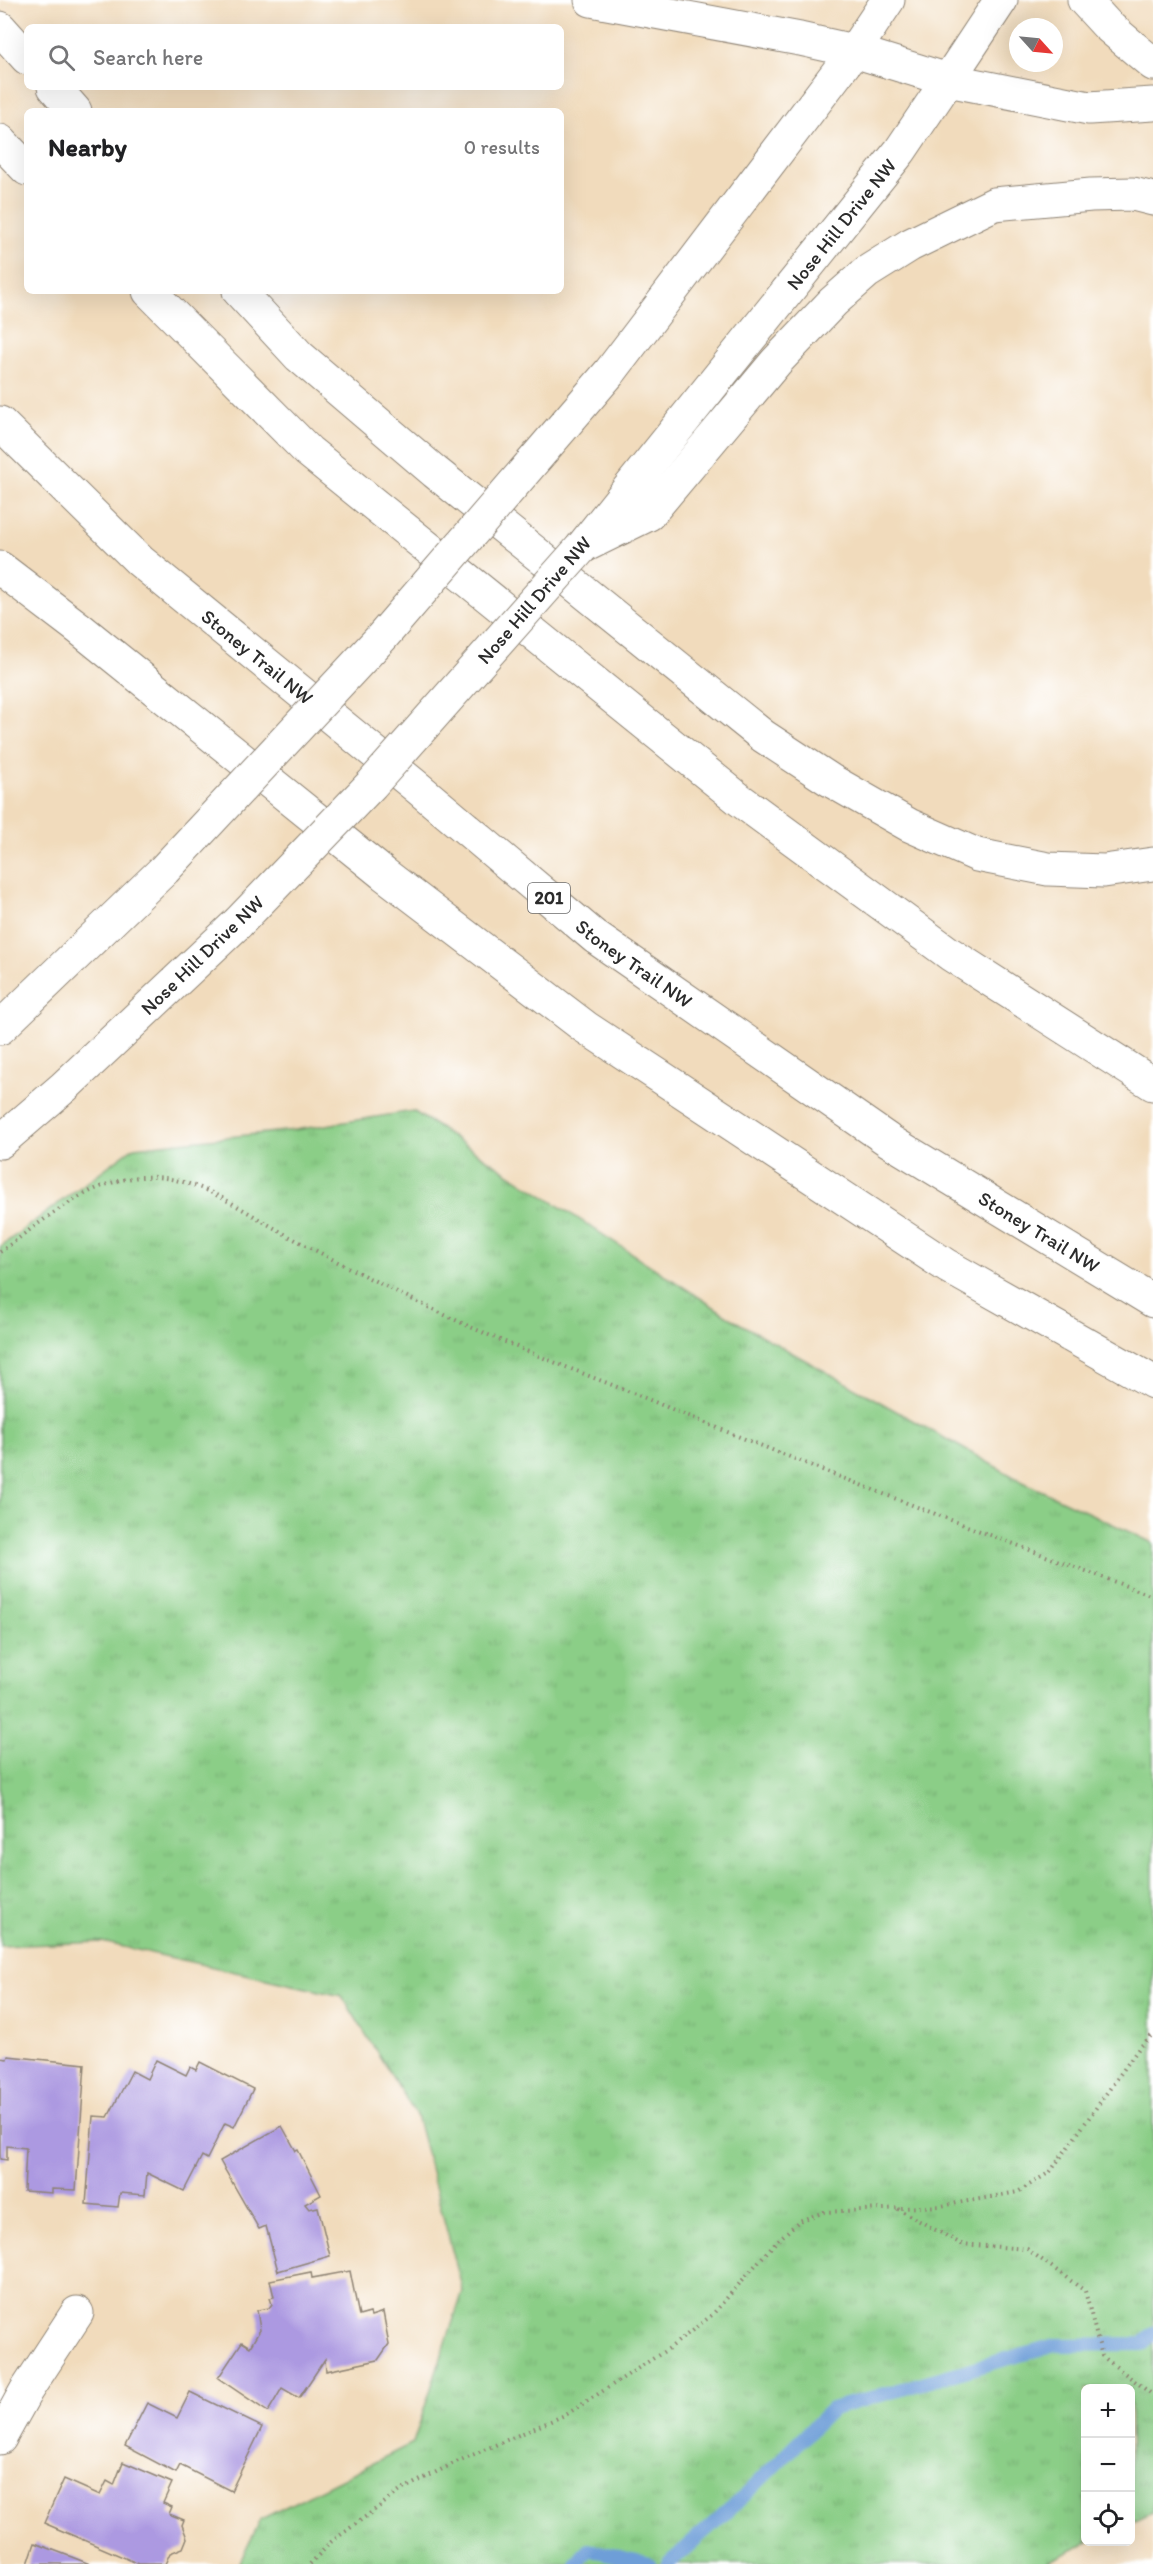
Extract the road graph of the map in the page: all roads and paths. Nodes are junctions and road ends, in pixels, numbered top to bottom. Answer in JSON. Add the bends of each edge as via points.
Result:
{"nodes":[{"id":1,"x":591,"y":0,"type":"edge"},
{"id":2,"x":888,"y":0,"type":"edge"},
{"id":3,"x":1001,"y":0,"type":"edge"},
{"id":4,"x":1084,"y":0,"type":"edge"},
{"id":5,"x":0,"y":28,"type":"edge"},
{"id":6,"x":854,"y":51,"type":"junction"},
{"id":7,"x":24,"y":55,"type":"edge"},
{"id":8,"x":1153,"y":64,"type":"edge"},
{"id":9,"x":948,"y":80,"type":"junction"},
{"id":10,"x":57,"y":90,"type":"edge"},
{"id":11,"x":1153,"y":104,"type":"edge"},
{"id":12,"x":72,"y":108,"type":"edge"},
{"id":13,"x":0,"y":141,"type":"edge"},
{"id":14,"x":24,"y":166,"type":"edge"},
{"id":15,"x":1153,"y":199,"type":"edge"},
{"id":16,"x":151,"y":294,"type":"edge"},
{"id":17,"x":242,"y":294,"type":"edge"},
{"id":18,"x":0,"y":423,"type":"edge"},
{"id":19,"x":582,"y":547,"type":"junction"},
{"id":20,"x":0,"y":568,"type":"edge"},
{"id":21,"x":1153,"y":864,"type":"edge"},
{"id":22,"x":0,"y":1028,"type":"edge"},
{"id":23,"x":1153,"y":1084,"type":"edge"},
{"id":24,"x":0,"y":1142,"type":"edge"},
{"id":25,"x":0,"y":1252,"type":"edge"},
{"id":26,"x":1153,"y":1301,"type":"edge"},
{"id":27,"x":1153,"y":1382,"type":"edge"},
{"id":28,"x":1153,"y":1596,"type":"edge"},
{"id":29,"x":1153,"y":2034,"type":"edge"},
{"id":30,"x":896,"y":2208,"type":"junction"},
{"id":31,"x":77,"y":2313,"type":"dead end"},
{"id":32,"x":1153,"y":2395,"type":"edge"},
{"id":33,"x":0,"y":2438,"type":"edge"},
{"id":34,"x":310,"y":2564,"type":"edge"}],
"edges":[{"from":1,"to":6,"type":"main road"},
{"from":2,"to":6,"type":"main road"},
{"from":3,"to":9,"type":"main road","name":"Nose Hill Drive NW"},
{"from":4,"to":8,"type":"main road"},
{"from":5,"to":7,"type":"main road"},
{"from":6,"to":9,"type":"main road"},
{"from":6,"to":22,"type":"main road","bridge":true,"via":[[609,372],[382,637],[164,870]]},
{"from":9,"to":11,"type":"main road","via":[[1089,108]]},
{"from":9,"to":19,"type":"main road","name":"Nose Hill Drive NW","via":[[900,151]]},
{"from":10,"to":12,"type":"main road"},
{"from":13,"to":14,"type":"main road"},
{"from":15,"to":19,"type":"main road","via":[[1133,194],[1091,195],[994,204],[910,245],[867,272],[833,302],[776,362],[649,514]]},
{"from":16,"to":23,"type":"main road","via":[[308,451],[740,800],[950,954]]},
{"from":17,"to":21,"type":"main road","via":[[299,356],[435,472],[764,736],[830,780],[909,825],[977,855],[1047,869],[1104,871]]},
{"from":18,"to":26,"type":"main road","name":"Stoney Trail NW","number":"201","via":[[140,561],[595,937],[888,1140]]},
{"from":19,"to":24,"type":"main road","name":"Nose Hill Drive NW","bridge":true,"via":[[372,784],[237,923],[64,1087]]},
{"from":20,"to":27,"type":"main road","via":[[384,874],[585,1027],[948,1266]]},
{"from":25,"to":28,"type":"path","via":[[96,1188],[131,1177],[158,1177],[191,1185],[386,1288],[468,1326],[783,1455]]},
{"from":29,"to":30,"type":"path","via":[[1050,2172],[1018,2192],[941,2206]]},
{"from":30,"to":32,"type":"path","via":[[961,2244],[1027,2249],[1066,2277],[1085,2291],[1102,2356]]},
{"from":30,"to":34,"type":"path","via":[[824,2212],[800,2221],[774,2244],[712,2315],[671,2347],[567,2414],[403,2489],[331,2542]]},
{"from":31,"to":33,"type":"main road"}]}
